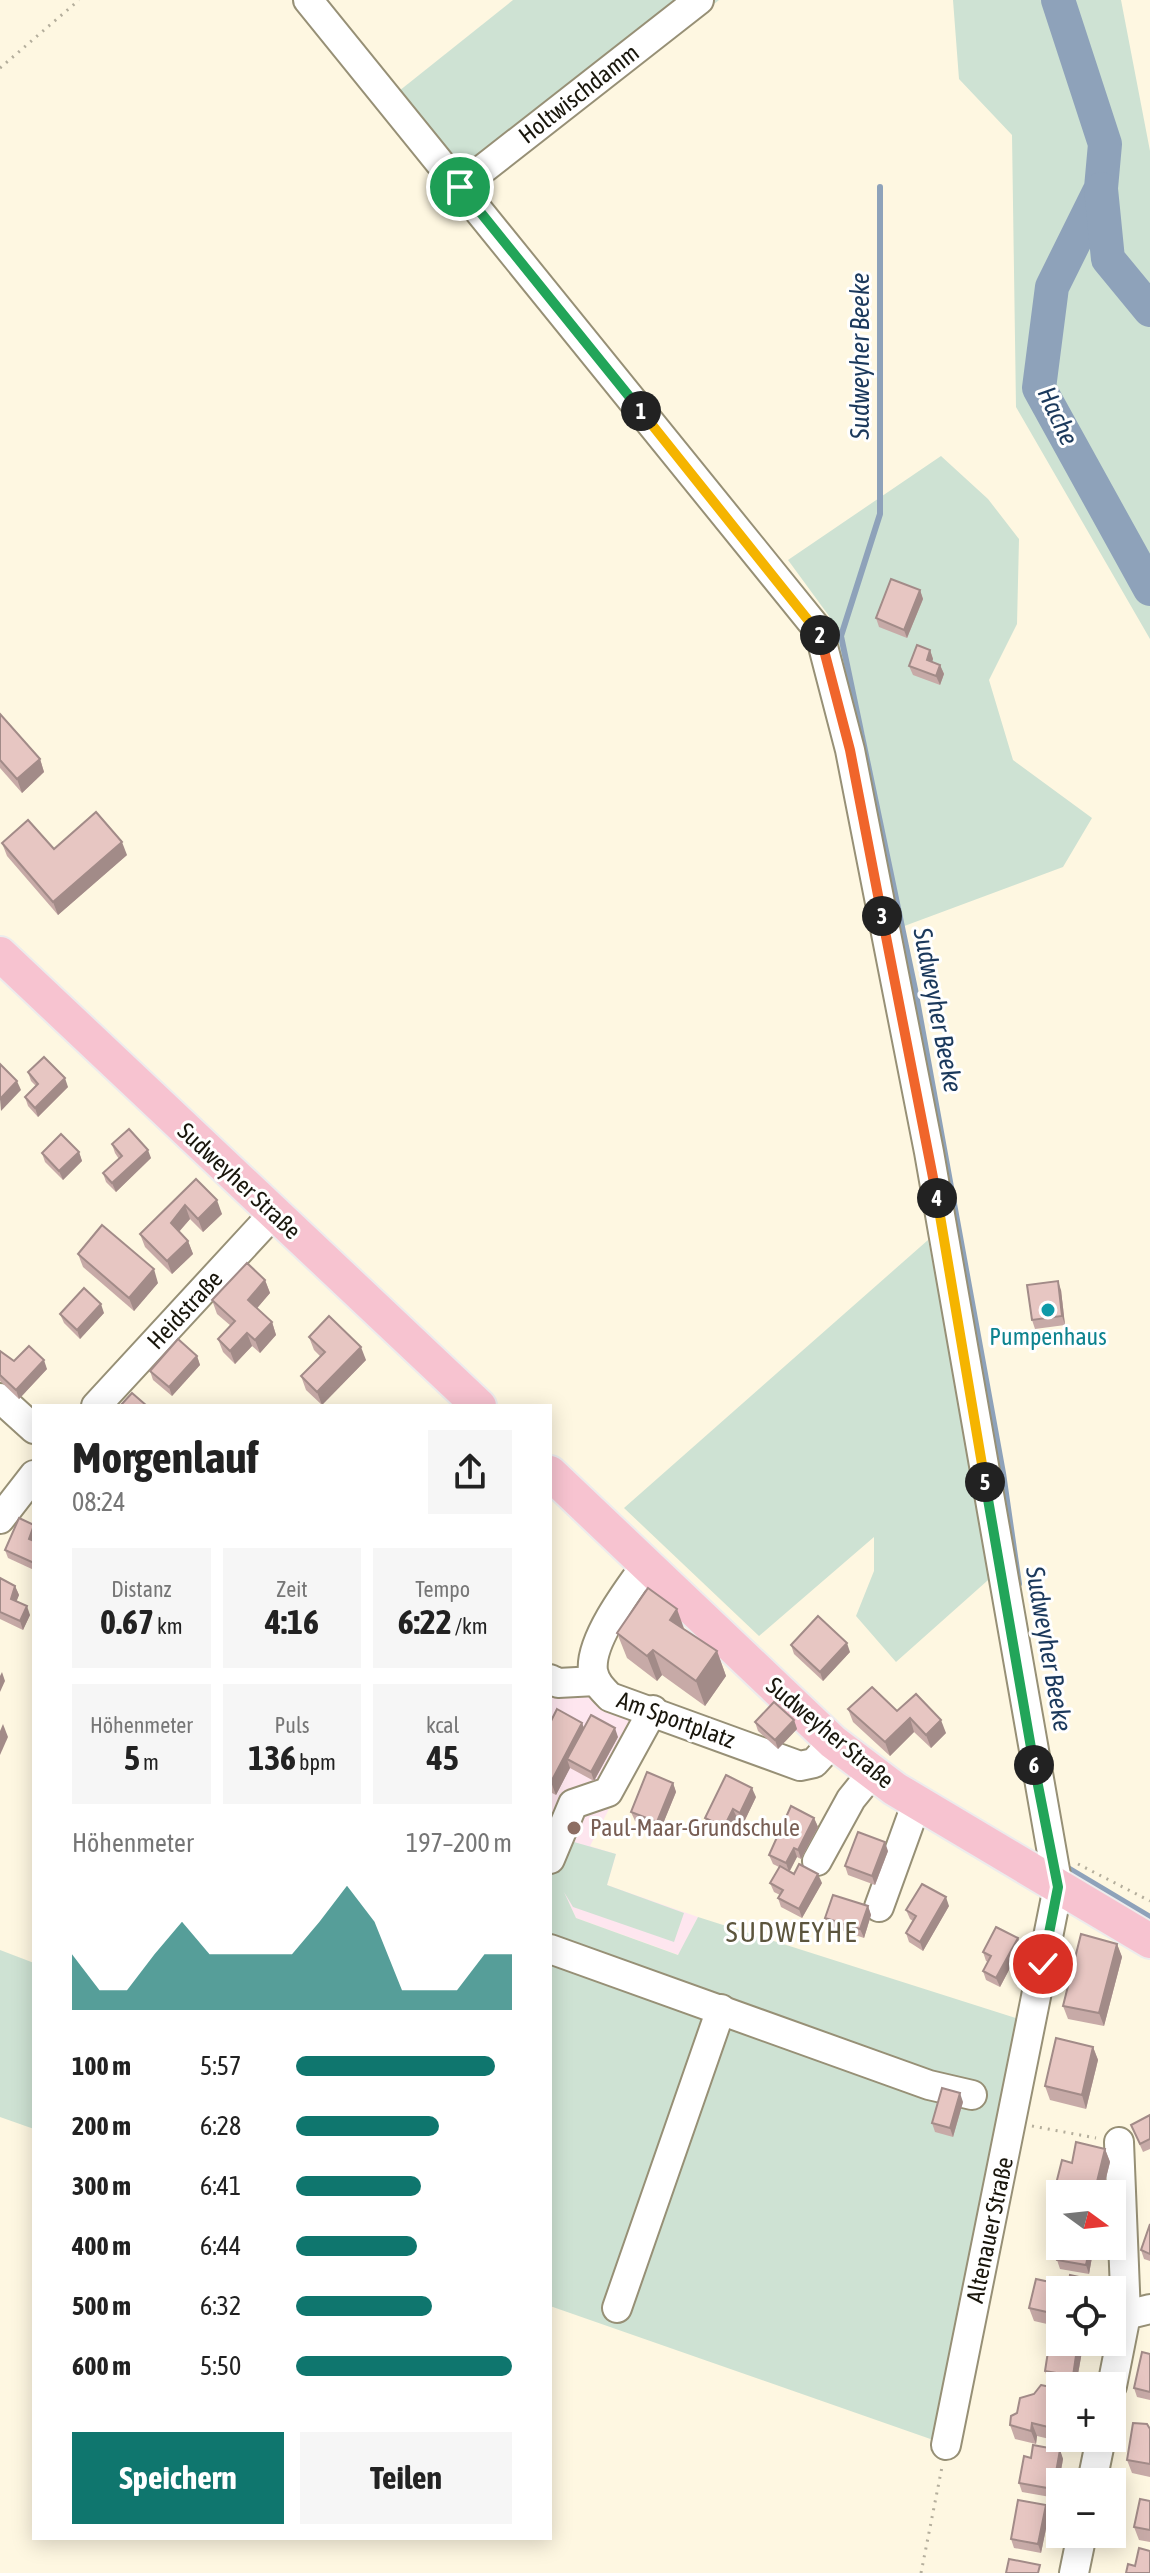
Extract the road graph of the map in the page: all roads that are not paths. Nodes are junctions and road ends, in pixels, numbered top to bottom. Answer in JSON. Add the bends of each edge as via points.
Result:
{"nodes":[{"id":1,"x":308,"y":0,"type":"edge"},
{"id":2,"x":699,"y":0,"type":"edge"},
{"id":3,"x":460,"y":187,"type":"junction"},
{"id":4,"x":0,"y":954,"type":"edge"},
{"id":5,"x":274,"y":1213,"type":"junction"},
{"id":6,"x":0,"y":1398,"type":"edge"},
{"id":7,"x":98,"y":1404,"type":"edge"},
{"id":8,"x":477,"y":1404,"type":"edge"},
{"id":9,"x":32,"y":1427,"type":"edge"},
{"id":10,"x":552,"y":1475,"type":"edge"},
{"id":11,"x":32,"y":1478,"type":"edge"},
{"id":12,"x":0,"y":1519,"type":"edge"},
{"id":13,"x":646,"y":1565,"type":"junction"},
{"id":14,"x":552,"y":1680,"type":"edge"},
{"id":15,"x":596,"y":1681,"type":"junction"},
{"id":16,"x":653,"y":1710,"type":"junction"},
{"id":17,"x":833,"y":1742,"type":"junction"},
{"id":18,"x":873,"y":1772,"type":"junction"},
{"id":19,"x":917,"y":1802,"type":"junction"},
{"id":20,"x":552,"y":1854,"type":"edge"},
{"id":21,"x":817,"y":1861,"type":"dead end"},
{"id":22,"x":1054,"y":1872,"type":"junction"},
{"id":23,"x":879,"y":1907,"type":"dead end"},
{"id":24,"x":1150,"y":1941,"type":"edge"},
{"id":25,"x":552,"y":1950,"type":"edge"},
{"id":26,"x":721,"y":2009,"type":"junction"},
{"id":27,"x":972,"y":2095,"type":"dead end"},
{"id":28,"x":1119,"y":2142,"type":"road end"},
{"id":29,"x":617,"y":2308,"type":"dead end"},
{"id":30,"x":1138,"y":2312,"type":"edge"},
{"id":31,"x":1117,"y":2372,"type":"edge"},
{"id":32,"x":946,"y":2445,"type":"road end"},
{"id":33,"x":1079,"y":2548,"type":"edge"},
{"id":34,"x":1074,"y":2573,"type":"edge"}],
"edges":[{"from":1,"to":3,"type":"street"},
{"from":2,"to":3,"type":"street","name":"Holtwischdamm"},
{"from":3,"to":22,"type":"street","via":[[819,631],[850,750],[929,1152]]},
{"from":4,"to":5,"type":"main road","name":"Sudweyher Straße"},
{"from":5,"to":7,"type":"street","name":"Heidstraße"},
{"from":5,"to":8,"type":"main road","name":"Sudweyher Straße"},
{"from":6,"to":9,"type":"street"},
{"from":10,"to":13,"type":"main road","name":"Sudweyher Straße"},
{"from":11,"to":12,"type":"street"},
{"from":13,"to":15,"type":"street","name":"Am Sportplatz","via":[[600,1640],[593,1657]]},
{"from":13,"to":17,"type":"main road","name":"Sudweyher Straße"},
{"from":14,"to":15,"type":"street"},
{"from":15,"to":16,"type":"street","name":"Am Sportplatz","via":[[610,1697]]},
{"from":16,"to":17,"type":"street","name":"Am Sportplatz","via":[[800,1766],[814,1763]]},
{"from":16,"to":20,"type":"street","via":[[608,1792],[573,1804]]},
{"from":17,"to":18,"type":"main road","name":"Sudweyher Straße"},
{"from":18,"to":19,"type":"main road","name":"Sudweyher Straße"},
{"from":18,"to":21,"type":"street","via":[[851,1799]]},
{"from":19,"to":22,"type":"main road","name":"Sudweyher Straße"},
{"from":19,"to":23,"type":"street"},
{"from":22,"to":24,"type":"main road","name":"Sudweyher Straße"},
{"from":22,"to":32,"type":"street","name":"Altenauer Straße","via":[[1013,2122]]},
{"from":25,"to":26,"type":"street"},
{"from":26,"to":27,"type":"street","via":[[929,2085]]},
{"from":26,"to":29,"type":"street"},
{"from":28,"to":30,"type":"street"},
{"from":30,"to":31,"type":"street"},
{"from":33,"to":34,"type":"street"}]}
